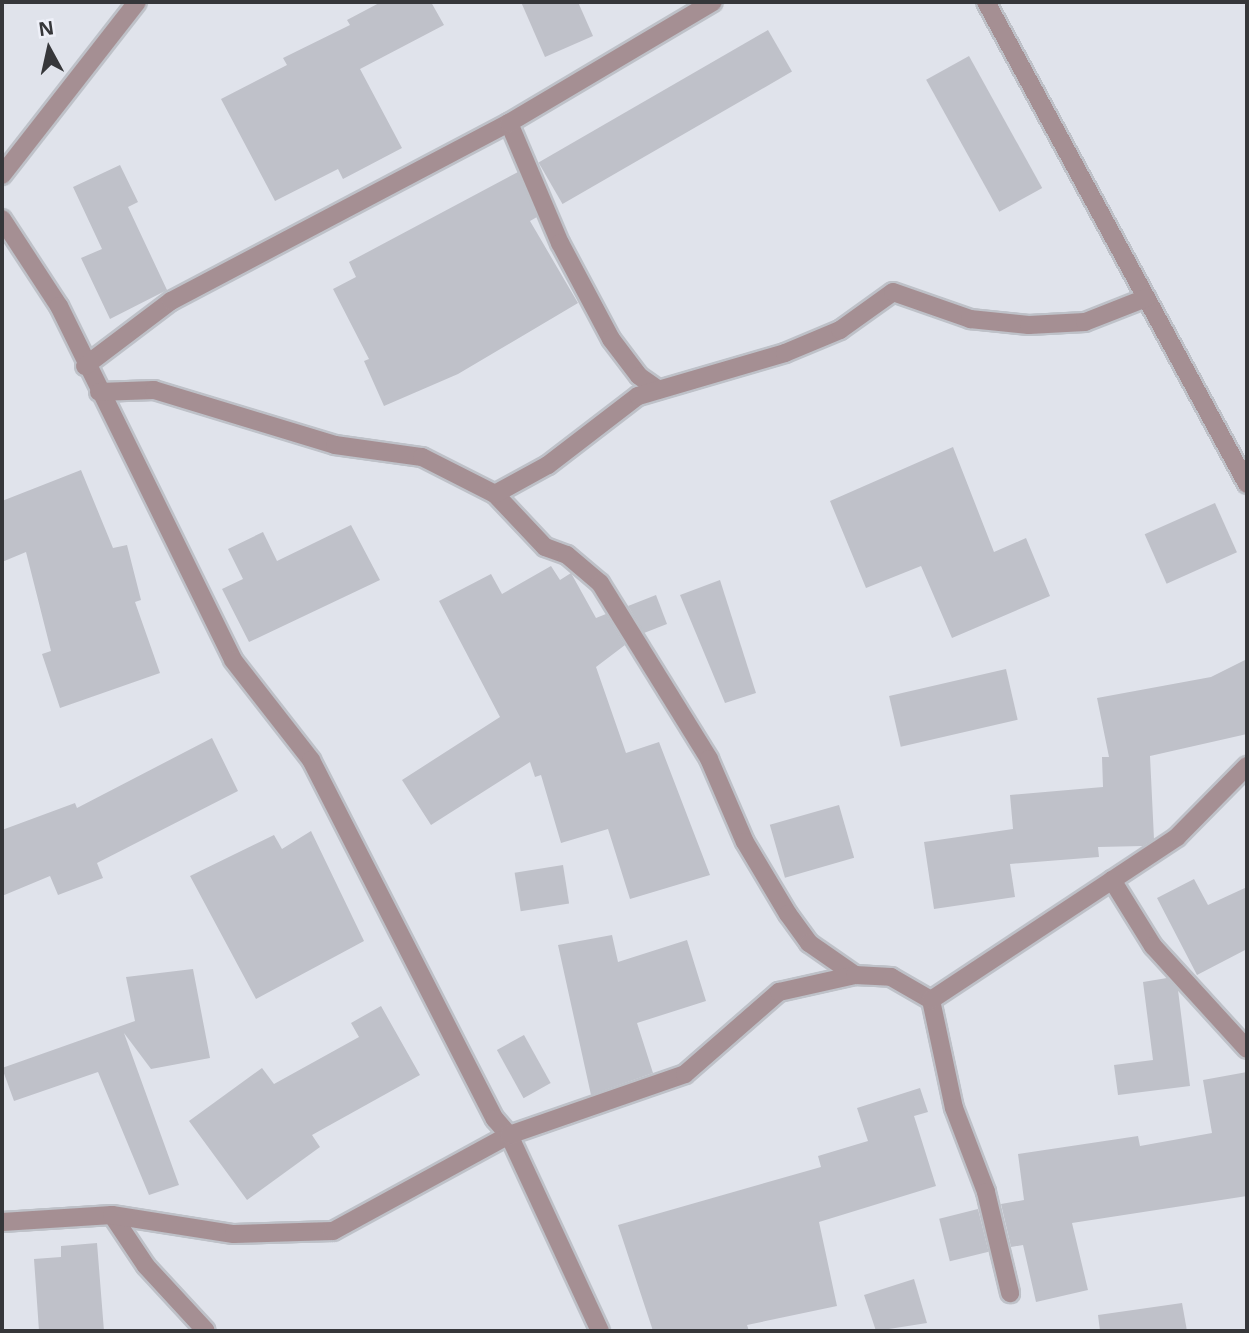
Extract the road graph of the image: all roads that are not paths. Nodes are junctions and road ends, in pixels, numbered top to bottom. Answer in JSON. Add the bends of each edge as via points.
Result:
{"nodes":[{"id":1,"x":137,"y":2,"type":"edge"},
{"id":2,"x":713,"y":2,"type":"edge"},
{"id":3,"x":986,"y":2,"type":"edge"},
{"id":4,"x":509,"y":123,"type":"junction"},
{"id":5,"x":2,"y":174,"type":"edge"},
{"id":6,"x":2,"y":219,"type":"edge"},
{"id":7,"x":1146,"y":298,"type":"junction"},
{"id":8,"x":85,"y":366,"type":"junction"},
{"id":9,"x":659,"y":390,"type":"junction"},
{"id":10,"x":99,"y":392,"type":"junction"},
{"id":11,"x":1247,"y":484,"type":"edge"},
{"id":12,"x":495,"y":494,"type":"junction"},
{"id":13,"x":1247,"y":766,"type":"edge"},
{"id":14,"x":1112,"y":880,"type":"junction"},
{"id":15,"x":855,"y":975,"type":"junction"},
{"id":16,"x":931,"y":1000,"type":"junction"},
{"id":17,"x":1247,"y":1049,"type":"edge"},
{"id":18,"x":509,"y":1135,"type":"junction"},
{"id":19,"x":112,"y":1215,"type":"junction"},
{"id":20,"x":2,"y":1222,"type":"edge"},
{"id":21,"x":1010,"y":1293,"type":"dead end"},
{"id":22,"x":206,"y":1331,"type":"edge"},
{"id":23,"x":600,"y":1331,"type":"edge"}],
"edges":[{"from":1,"to":5,"type":"street"},
{"from":2,"to":4,"type":"street"},
{"from":3,"to":7,"type":"street"},
{"from":4,"to":8,"type":"street","via":[[171,301]]},
{"from":4,"to":9,"type":"street","via":[[560,243],[611,339],[639,376]]},
{"from":6,"to":8,"type":"street","via":[[59,306]]},
{"from":7,"to":9,"type":"street","via":[[1086,322],[1029,325],[970,320],[893,292],[840,330]]},
{"from":7,"to":11,"type":"street"},
{"from":8,"to":10,"type":"street"},
{"from":9,"to":12,"type":"street","via":[[638,396],[548,465]]},
{"from":10,"to":12,"type":"street","via":[[154,390],[335,445],[422,457]]},
{"from":10,"to":18,"type":"street","via":[[233,660],[311,760],[452,1037]]},
{"from":12,"to":15,"type":"street","via":[[545,547],[567,555],[600,583],[709,759],[745,842],[788,915],[809,943]]},
{"from":13,"to":14,"type":"street","via":[[1177,837]]},
{"from":14,"to":16,"type":"street"},
{"from":14,"to":17,"type":"street","via":[[1153,946]]},
{"from":15,"to":16,"type":"street","via":[[891,977]]},
{"from":15,"to":18,"type":"street","via":[[779,992],[685,1074]]},
{"from":16,"to":21,"type":"street","via":[[954,1108],[986,1192]]},
{"from":18,"to":19,"type":"street","via":[[333,1231],[234,1234]]},
{"from":18,"to":23,"type":"street"},
{"from":19,"to":20,"type":"street"},
{"from":19,"to":22,"type":"street","via":[[146,1266]]}]}
